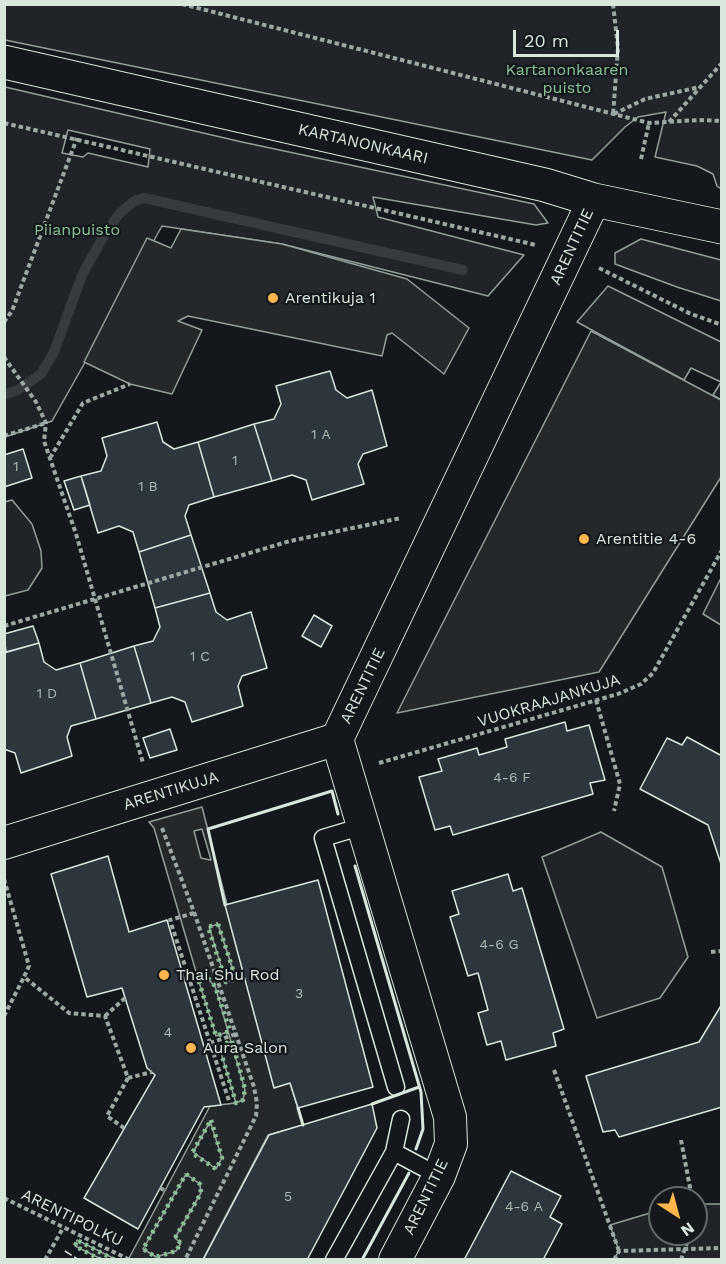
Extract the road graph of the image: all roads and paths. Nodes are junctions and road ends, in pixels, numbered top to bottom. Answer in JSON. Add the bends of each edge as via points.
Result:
{"nodes":[{"id":1,"x":182,"y":4,"type":"edge"},
{"id":2,"x":613,"y":4,"type":"edge"},
{"id":3,"x":4,"y":62,"type":"edge"},
{"id":4,"x":722,"y":63,"type":"edge"},
{"id":5,"x":700,"y":87,"type":"junction"},
{"id":6,"x":613,"y":115,"type":"junction"},
{"id":7,"x":722,"y":121,"type":"edge"},
{"id":8,"x":669,"y":122,"type":"junction"},
{"id":9,"x":4,"y":123,"type":"edge"},
{"id":10,"x":649,"y":123,"type":"junction"},
{"id":11,"x":77,"y":138,"type":"junction"},
{"id":12,"x":641,"y":159,"type":"dead end"},
{"id":13,"x":594,"y":200,"type":"junction"},
{"id":14,"x":722,"y":227,"type":"edge"},
{"id":15,"x":570,"y":253,"type":"junction"},
{"id":16,"x":4,"y":322,"type":"edge"},
{"id":17,"x":722,"y":325,"type":"edge"},
{"id":18,"x":6,"y":358,"type":"edge"},
{"id":19,"x":130,"y":384,"type":"dead end"},
{"id":20,"x":46,"y":423,"type":"junction"},
{"id":21,"x":4,"y":436,"type":"edge"},
{"id":22,"x":50,"y":459,"type":"junction"},
{"id":23,"x":401,"y":518,"type":"dead end"},
{"id":24,"x":722,"y":550,"type":"edge"},
{"id":25,"x":95,"y":600,"type":"junction"},
{"id":26,"x":4,"y":626,"type":"edge"},
{"id":27,"x":596,"y":700,"type":"junction"},
{"id":28,"x":337,"y":739,"type":"junction"},
{"id":29,"x":347,"y":773,"type":"junction"},
{"id":30,"x":149,"y":785,"type":"junction"},
{"id":31,"x":614,"y":811,"type":"dead end"},
{"id":32,"x":363,"y":826,"type":"junction"},
{"id":33,"x":4,"y":843,"type":"edge"},
{"id":34,"x":4,"y":879,"type":"edge"},
{"id":35,"x":194,"y":912,"type":"junction"},
{"id":36,"x":722,"y":951,"type":"edge"},
{"id":37,"x":711,"y":952,"type":"dead end"},
{"id":38,"x":24,"y":977,"type":"junction"},
{"id":39,"x":125,"y":998,"type":"dead end"},
{"id":40,"x":5,"y":1013,"type":"edge"},
{"id":41,"x":105,"y":1016,"type":"junction"},
{"id":42,"x":236,"y":1034,"type":"junction"},
{"id":43,"x":210,"y":1043,"type":"junction"},
{"id":44,"x":554,"y":1070,"type":"dead end"},
{"id":45,"x":152,"y":1072,"type":"dead end"},
{"id":46,"x":128,"y":1078,"type":"junction"},
{"id":47,"x":396,"y":1087,"type":"dead end"},
{"id":48,"x":230,"y":1104,"type":"dead end"},
{"id":49,"x":401,"y":1119,"type":"dead end"},
{"id":50,"x":124,"y":1128,"type":"dead end"},
{"id":51,"x":681,"y":1140,"type":"dead end"},
{"id":52,"x":394,"y":1152,"type":"junction"},
{"id":53,"x":439,"y":1176,"type":"junction"},
{"id":54,"x":690,"y":1186,"type":"edge"},
{"id":55,"x":160,"y":1188,"type":"dead end"},
{"id":56,"x":166,"y":1191,"type":"dead end"},
{"id":57,"x":4,"y":1198,"type":"edge"},
{"id":58,"x":63,"y":1228,"type":"junction"},
{"id":59,"x":685,"y":1248,"type":"junction"},
{"id":60,"x":722,"y":1248,"type":"edge"},
{"id":61,"x":619,"y":1251,"type":"junction"},
{"id":62,"x":45,"y":1260,"type":"edge"},
{"id":63,"x":130,"y":1260,"type":"edge"},
{"id":64,"x":184,"y":1260,"type":"edge"},
{"id":65,"x":334,"y":1260,"type":"edge"},
{"id":66,"x":395,"y":1260,"type":"edge"},
{"id":67,"x":614,"y":1260,"type":"edge"},
{"id":68,"x":681,"y":1260,"type":"edge"}],
"edges":[{"from":1,"to":6,"type":"path"},
{"from":2,"to":6,"type":"path","via":[[618,48]]},
{"from":3,"to":13,"type":"street","name":"KARTANONKAARI","via":[[522,180]]},
{"from":4,"to":5,"type":"path"},
{"from":5,"to":6,"type":"path","via":[[645,99]]},
{"from":5,"to":8,"type":"path"},
{"from":6,"to":10,"type":"path"},
{"from":7,"to":8,"type":"path"},
{"from":8,"to":10,"type":"path"},
{"from":9,"to":11,"type":"path"},
{"from":10,"to":12,"type":"path"},
{"from":11,"to":15,"type":"path"},
{"from":11,"to":16,"type":"path","via":[[12,311]]},
{"from":13,"to":14,"type":"street","name":"KARTANONKAARI"},
{"from":13,"to":15,"type":"street","name":"ARENTITIE"},
{"from":15,"to":17,"type":"path","via":[[691,314]]},
{"from":15,"to":28,"type":"street","name":"ARENTITIE"},
{"from":18,"to":20,"type":"path"},
{"from":19,"to":22,"type":"path","via":[[83,403]]},
{"from":20,"to":21,"type":"path"},
{"from":20,"to":22,"type":"path","via":[[44,441]]},
{"from":22,"to":25,"type":"path"},
{"from":23,"to":25,"type":"path","via":[[291,541]]},
{"from":24,"to":27,"type":"path","name":"VUOKRAAJANKUJA","via":[[653,674],[641,684]]},
{"from":25,"to":26,"type":"path"},
{"from":25,"to":30,"type":"path"},
{"from":27,"to":29,"type":"path","name":"VUOKRAAJANKUJA"},
{"from":27,"to":31,"type":"path","via":[[620,784]]},
{"from":28,"to":29,"type":"street","name":"ARENTITIE"},
{"from":28,"to":30,"type":"street","name":"ARENTIKUJA"},
{"from":29,"to":32,"type":"street","name":"ARENTITIE"},
{"from":30,"to":33,"type":"street","name":"ARENTIKUJA"},
{"from":30,"to":35,"type":"path"},
{"from":32,"to":47,"type":"lane","via":[[323,838]]},
{"from":32,"to":53,"type":"street","name":"ARENTITIE","via":[[450,1118],[452,1144]]},
{"from":34,"to":38,"type":"path","via":[[29,966]]},
{"from":35,"to":42,"type":"path"},
{"from":35,"to":43,"type":"path","via":[[170,920]]},
{"from":36,"to":37,"type":"path"},
{"from":38,"to":40,"type":"path"},
{"from":38,"to":41,"type":"path","via":[[69,1013]]},
{"from":39,"to":41,"type":"path"},
{"from":41,"to":46,"type":"path"},
{"from":42,"to":43,"type":"path"},
{"from":42,"to":64,"type":"path","via":[[254,1087],[256,1116]]},
{"from":43,"to":48,"type":"path"},
{"from":44,"to":61,"type":"path"},
{"from":45,"to":46,"type":"path"},
{"from":46,"to":50,"type":"path","via":[[107,1116]]},
{"from":49,"to":52,"type":"lane"},
{"from":51,"to":54,"type":"path"},
{"from":52,"to":53,"type":"lane"},
{"from":52,"to":65,"type":"lane"},
{"from":53,"to":66,"type":"street","name":"ARENTITIE"},
{"from":55,"to":56,"type":"path"},
{"from":57,"to":58,"type":"path","name":"ARENTIPOLKU"},
{"from":58,"to":62,"type":"path"},
{"from":58,"to":63,"type":"path","name":"ARENTIPOLKU"},
{"from":59,"to":60,"type":"path"},
{"from":59,"to":61,"type":"path"},
{"from":59,"to":68,"type":"path"},
{"from":61,"to":67,"type":"path"}]}
